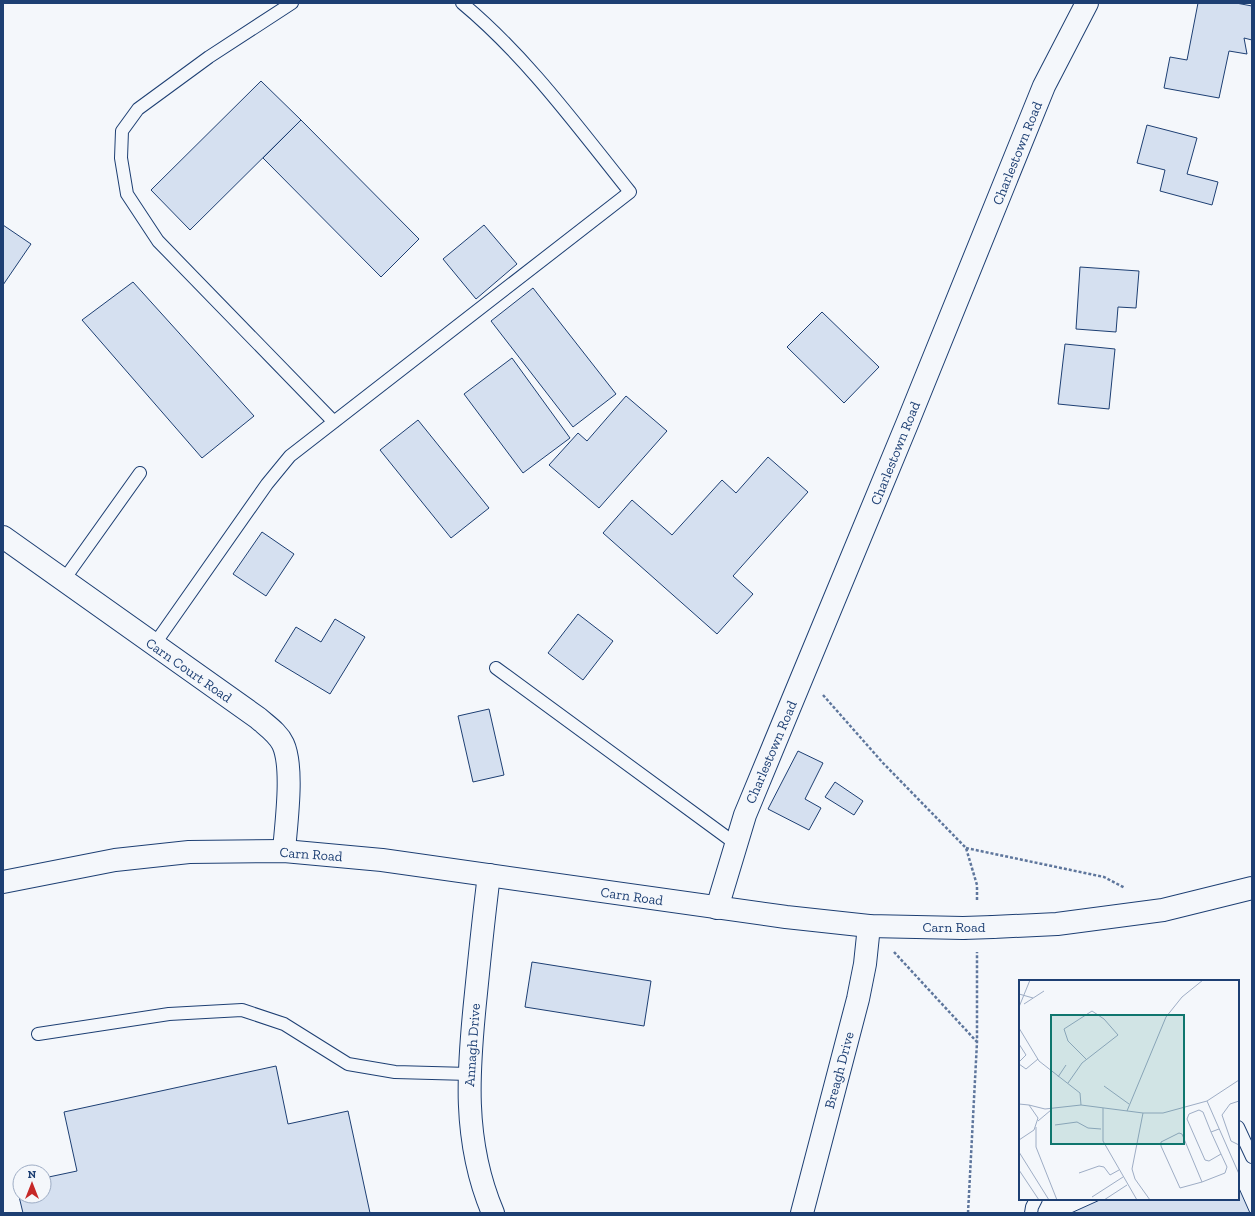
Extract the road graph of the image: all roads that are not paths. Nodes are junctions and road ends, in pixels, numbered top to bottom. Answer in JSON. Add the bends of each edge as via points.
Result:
{"nodes":[{"id":1,"x":292,"y":3,"type":"edge"},
{"id":2,"x":462,"y":3,"type":"edge"},
{"id":3,"x":1087,"y":3,"type":"edge"},
{"id":4,"x":334,"y":422,"type":"junction"},
{"id":5,"x":140,"y":473,"type":"dead end"},
{"id":6,"x":3,"y":537,"type":"edge"},
{"id":7,"x":63,"y":581,"type":"junction"},
{"id":8,"x":154,"y":645,"type":"junction"},
{"id":9,"x":496,"y":668,"type":"dead end"},
{"id":10,"x":736,"y":844,"type":"junction"},
{"id":11,"x":284,"y":851,"type":"junction"},
{"id":12,"x":489,"y":875,"type":"junction"},
{"id":13,"x":6,"y":883,"type":"edge"},
{"id":14,"x":1252,"y":888,"type":"edge"},
{"id":15,"x":717,"y":908,"type":"junction"},
{"id":16,"x":869,"y":926,"type":"junction"},
{"id":17,"x":38,"y":1034,"type":"dead end"},
{"id":18,"x":469,"y":1074,"type":"junction"},
{"id":19,"x":1239,"y":1129,"type":"edge"},
{"id":20,"x":1252,"y":1157,"type":"edge"},
{"id":21,"x":1036,"y":1200,"type":"edge"},
{"id":22,"x":493,"y":1213,"type":"edge"},
{"id":23,"x":802,"y":1213,"type":"edge"},
{"id":24,"x":1031,"y":1213,"type":"edge"}],
"edges":[{"from":1,"to":4,"type":"lane","via":[[209,57],[138,109],[122,131],[121,158],[127,194],[158,241]]},
{"from":2,"to":4,"type":"lane","via":[[536,75],[630,192]]},
{"from":3,"to":10,"type":"street","name":"Charlestown Road","via":[[1044,86],[745,815]]},
{"from":4,"to":8,"type":"lane","via":[[290,456],[267,484]]},
{"from":5,"to":7,"type":"lane"},
{"from":6,"to":7,"type":"street","name":"Carn Court Road"},
{"from":7,"to":8,"type":"street","name":"Carn Court Road"},
{"from":8,"to":11,"type":"street","name":"Carn Court Road","via":[[258,718],[274,731],[283,744],[288,768]]},
{"from":9,"to":10,"type":"lane"},
{"from":10,"to":15,"type":"street","name":"Charlestown Road"},
{"from":11,"to":12,"type":"street","name":"Carn Road","via":[[382,860]]},
{"from":11,"to":13,"type":"street","name":"Carn Road","via":[[174,854],[115,860]]},
{"from":12,"to":15,"type":"street","name":"Carn Road"},
{"from":12,"to":18,"type":"street","name":"Annagh Drive"},
{"from":14,"to":16,"type":"street","name":"Carn Road","bridge":true,"via":[[1163,910],[1057,924],[964,928]]},
{"from":15,"to":16,"type":"street","name":"Carn Road"},
{"from":16,"to":23,"type":"street","name":"Breagh Drive","via":[[858,999]]},
{"from":17,"to":18,"type":"lane","via":[[170,1014],[242,1010],[284,1024],[348,1064],[395,1072]]},
{"from":18,"to":22,"type":"street","name":"Annagh Drive","via":[[472,1142],[484,1191]]},
{"from":19,"to":20,"type":"lane"},
{"from":21,"to":24,"type":"lane"}]}
